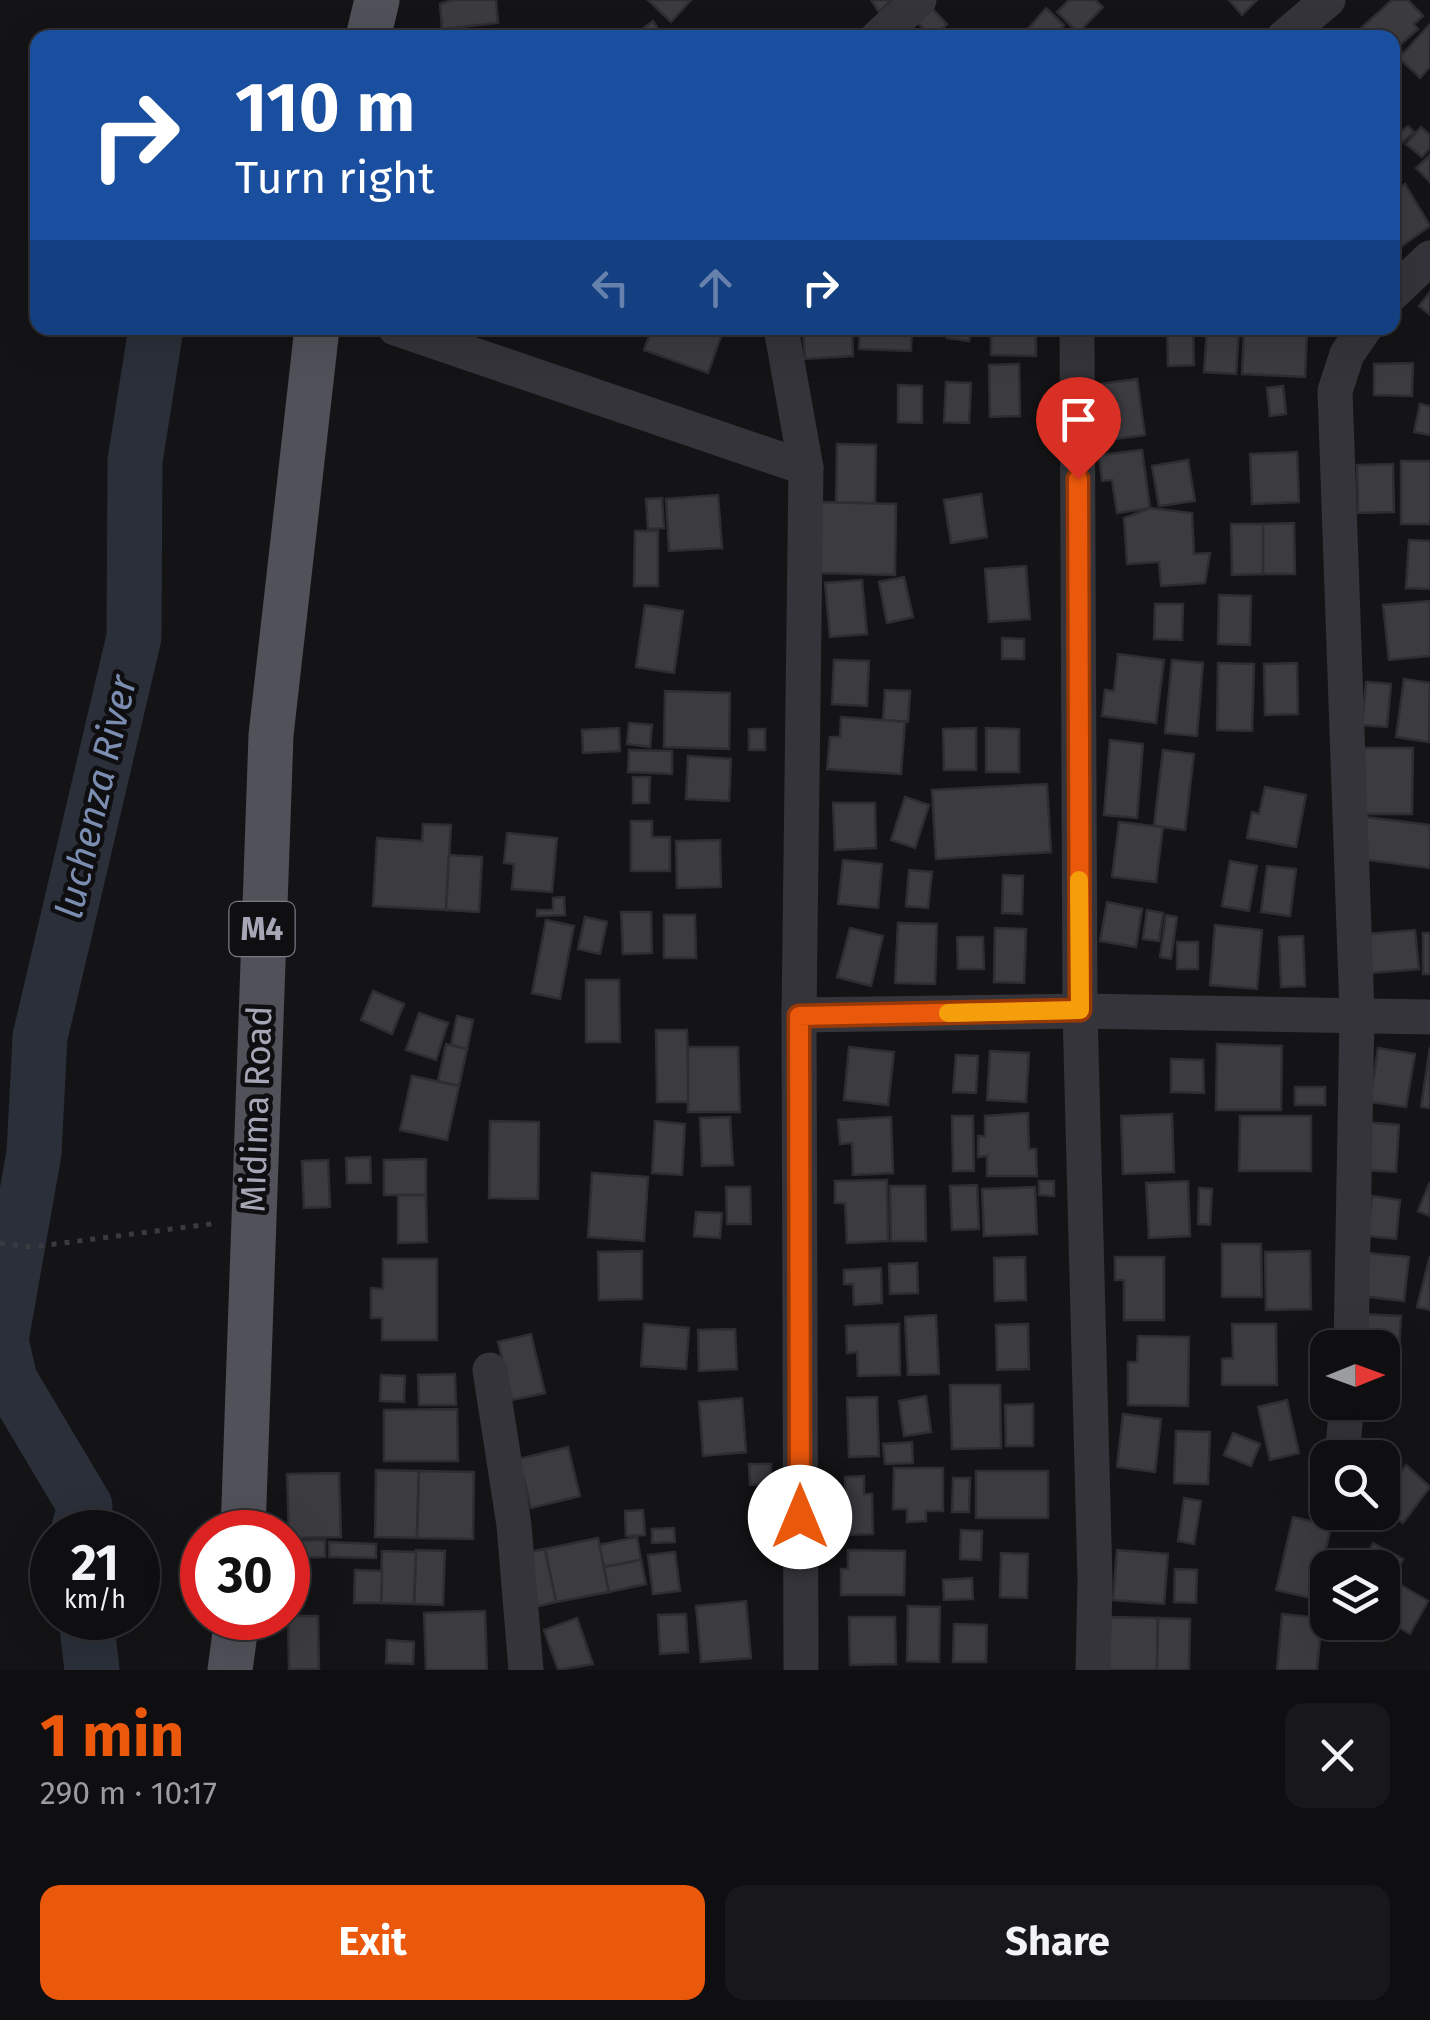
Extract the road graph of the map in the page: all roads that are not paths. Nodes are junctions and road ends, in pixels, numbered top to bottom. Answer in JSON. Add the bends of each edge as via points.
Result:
{"nodes":[{"id":1,"x":377,"y":0,"type":"edge"},
{"id":2,"x":918,"y":0,"type":"edge"},
{"id":3,"x":1328,"y":0,"type":"edge"},
{"id":4,"x":370,"y":30,"type":"edge"},
{"id":5,"x":886,"y":30,"type":"edge"},
{"id":6,"x":1292,"y":30,"type":"edge"},
{"id":7,"x":1430,"y":258,"type":"edge"},
{"id":8,"x":1400,"y":286,"type":"edge"},
{"id":9,"x":316,"y":335,"type":"edge"},
{"id":10,"x":416,"y":335,"type":"edge"},
{"id":11,"x":781,"y":335,"type":"edge"},
{"id":12,"x":1077,"y":335,"type":"edge"},
{"id":13,"x":1360,"y":335,"type":"edge"},
{"id":14,"x":806,"y":468,"type":"junction"},
{"id":15,"x":1080,"y":1010,"type":"junction"},
{"id":16,"x":1357,"y":1014,"type":"junction"},
{"id":17,"x":799,"y":1016,"type":"junction"},
{"id":18,"x":1430,"y":1017,"type":"edge"},
{"id":19,"x":1351,"y":1330,"type":"edge"},
{"id":20,"x":490,"y":1370,"type":"dead end"},
{"id":21,"x":244,"y":1510,"type":"edge"},
{"id":22,"x":234,"y":1640,"type":"edge"},
{"id":23,"x":230,"y":1670,"type":"edge"},
{"id":24,"x":526,"y":1670,"type":"edge"},
{"id":25,"x":801,"y":1670,"type":"edge"},
{"id":26,"x":1093,"y":1670,"type":"edge"}],
"edges":[{"from":1,"to":4,"type":"main road"},
{"from":2,"to":5,"type":"street"},
{"from":3,"to":6,"type":"street"},
{"from":7,"to":8,"type":"street"},
{"from":9,"to":21,"type":"main road","name":"Midima Road","number":"M4","via":[[271,735]]},
{"from":10,"to":14,"type":"street"},
{"from":11,"to":14,"type":"street"},
{"from":12,"to":15,"type":"street"},
{"from":13,"to":16,"type":"street","via":[[1335,391]]},
{"from":14,"to":17,"type":"street"},
{"from":15,"to":16,"type":"street"},
{"from":15,"to":17,"type":"street"},
{"from":15,"to":26,"type":"street"},
{"from":16,"to":18,"type":"street"},
{"from":16,"to":19,"type":"street"},
{"from":17,"to":25,"type":"street"},
{"from":20,"to":24,"type":"street","via":[[514,1525]]},
{"from":22,"to":23,"type":"main road"}]}
